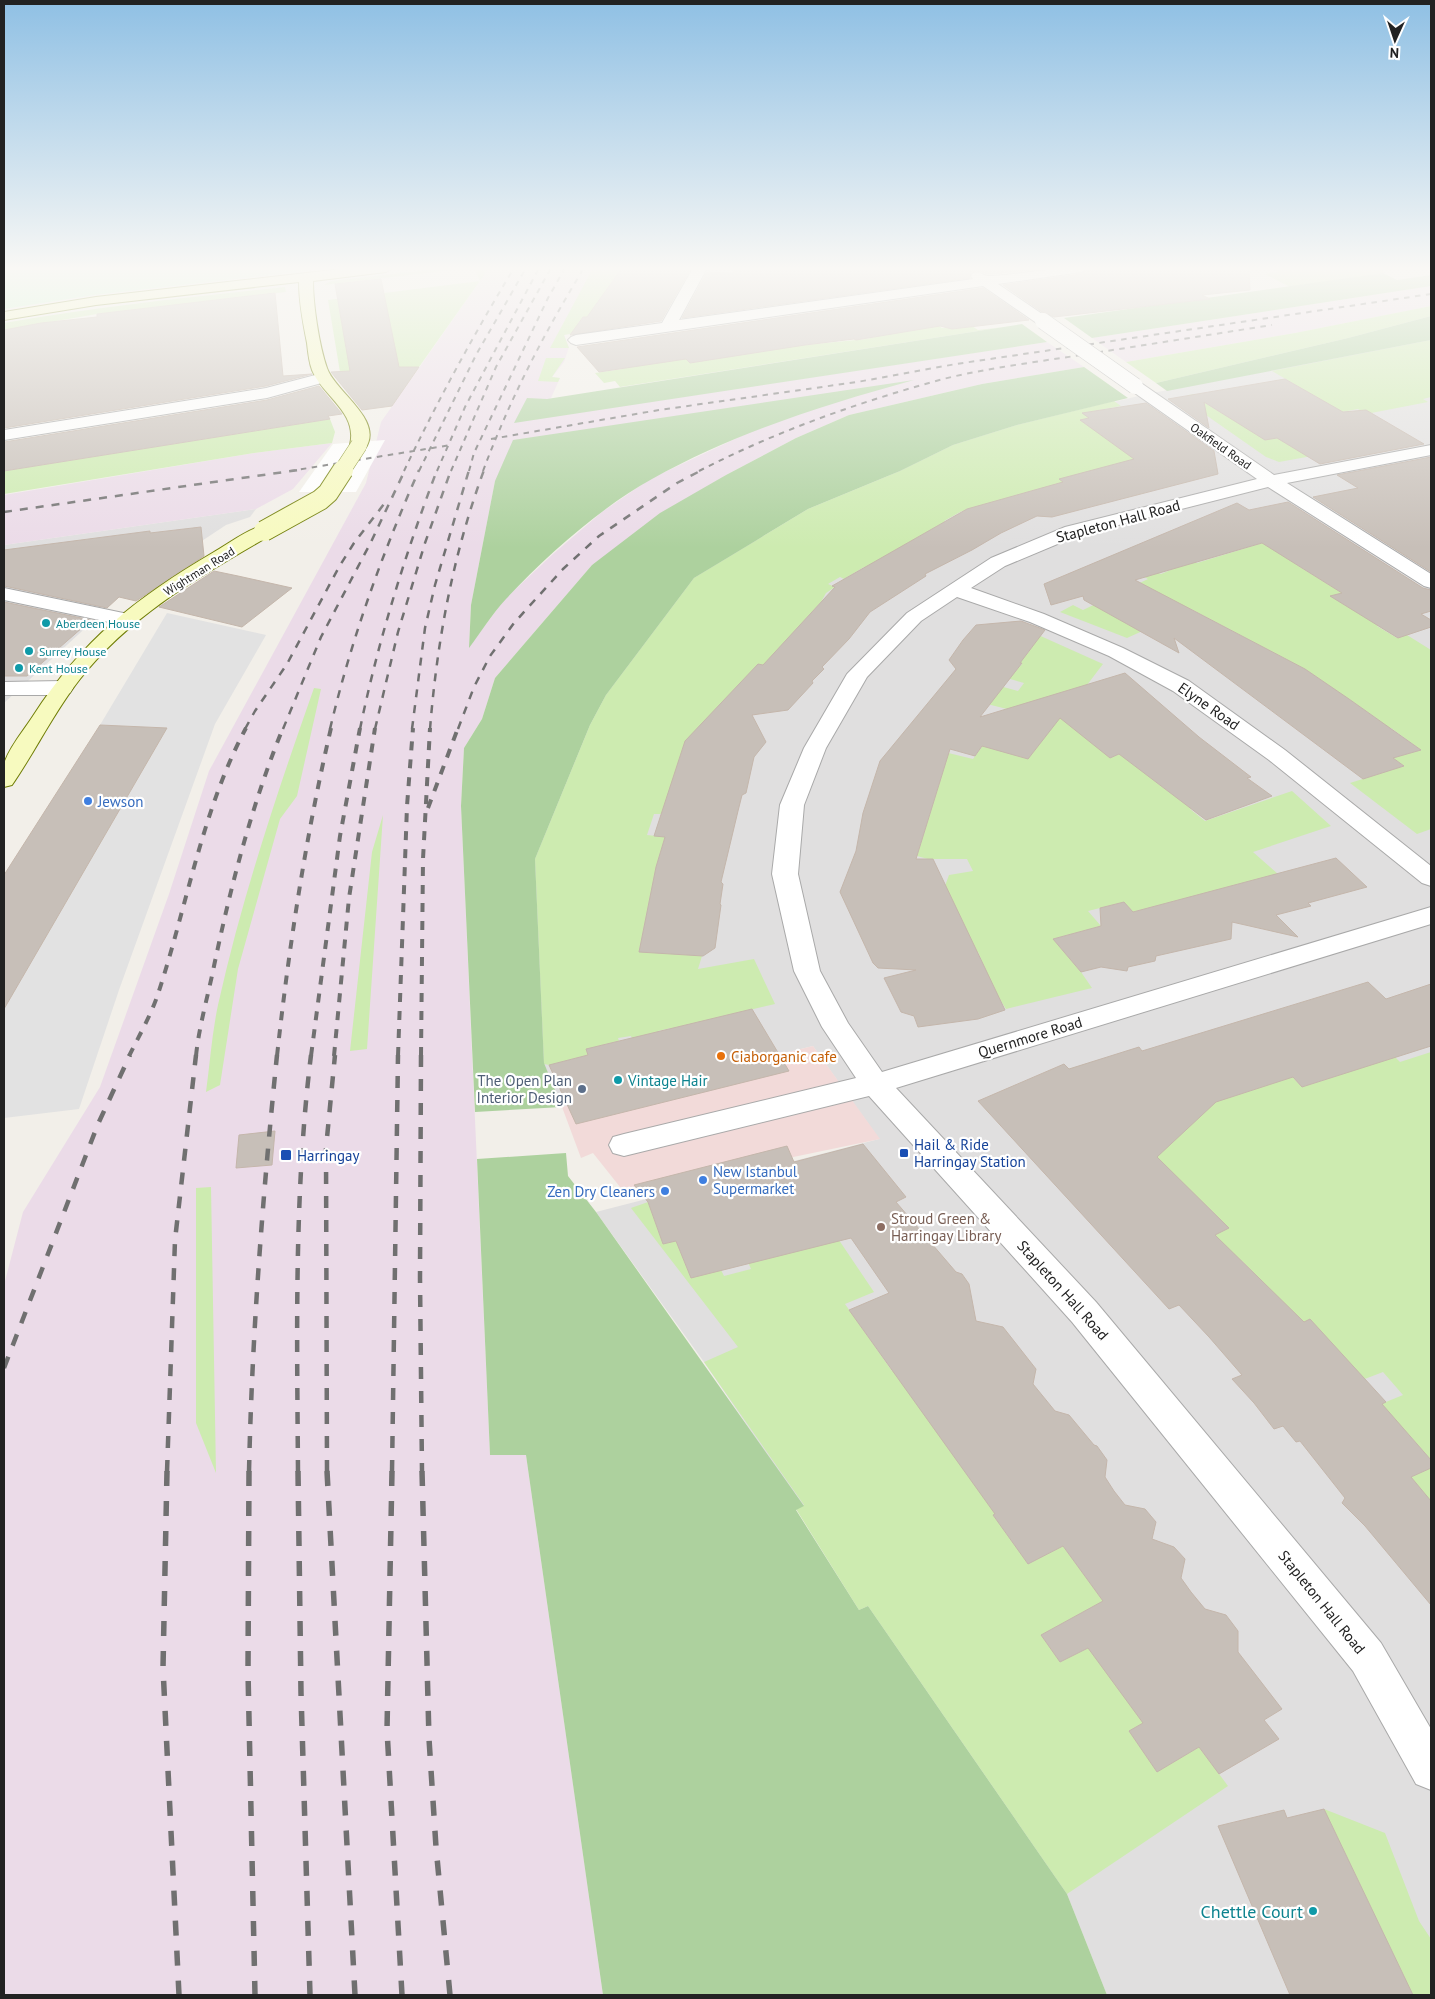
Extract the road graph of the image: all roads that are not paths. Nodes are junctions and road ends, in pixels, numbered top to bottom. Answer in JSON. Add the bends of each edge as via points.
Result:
{"nodes":[{"id":1,"x":319,"y":361,"type":"edge"},
{"id":2,"x":1100,"y":361,"type":"edge"},
{"id":3,"x":323,"y":378,"type":"junction"},
{"id":4,"x":4,"y":435,"type":"edge"},
{"id":5,"x":1431,"y":450,"type":"edge"},
{"id":6,"x":1271,"y":481,"type":"junction"},
{"id":7,"x":1431,"y":582,"type":"edge"},
{"id":8,"x":955,"y":588,"type":"junction"},
{"id":9,"x":4,"y":594,"type":"edge"},
{"id":10,"x":128,"y":620,"type":"junction"},
{"id":11,"x":62,"y":688,"type":"junction"},
{"id":12,"x":4,"y":689,"type":"edge"},
{"id":13,"x":4,"y":780,"type":"edge"},
{"id":14,"x":1431,"y":878,"type":"edge"},
{"id":15,"x":1431,"y":915,"type":"edge"},
{"id":16,"x":875,"y":1084,"type":"junction"},
{"id":17,"x":624,"y":1146,"type":"dead end"},
{"id":18,"x":1431,"y":1769,"type":"edge"}],
"edges":[{"from":1,"to":3,"type":"main road"},
{"from":2,"to":6,"type":"street","name":"Oakfield Road","bridge":true},
{"from":3,"to":4,"type":"street","via":[[267,393]]},
{"from":3,"to":10,"type":"main road","name":"Wightman Road","bridge":true,"via":[[359,420],[363,436],[328,494],[205,566]]},
{"from":5,"to":6,"type":"street","name":"Stapleton Hall Road"},
{"from":6,"to":7,"type":"street","name":"Oakfield Road"},
{"from":6,"to":8,"type":"street","name":"Stapleton Hall Road","via":[[1072,531],[998,562]]},
{"from":8,"to":14,"type":"street","name":"Elyne Road","via":[[1116,652],[1182,686],[1277,755]]},
{"from":8,"to":16,"type":"street","name":"Stapleton Hall Road","via":[[914,618],[858,674],[815,748],[792,805],[785,874],[807,971],[836,1027]]},
{"from":9,"to":10,"type":"street"},
{"from":10,"to":11,"type":"main road","name":"Wightman Road","via":[[85,659]]},
{"from":11,"to":12,"type":"street"},
{"from":11,"to":13,"type":"main road","name":"Wightman Road"},
{"from":15,"to":16,"type":"street","name":"Quernmore Road"},
{"from":16,"to":17,"type":"street","name":"Quernmore Road"},
{"from":16,"to":18,"type":"street","name":"Stapleton Hall Road","via":[[1084,1312],[1367,1657]]}]}
